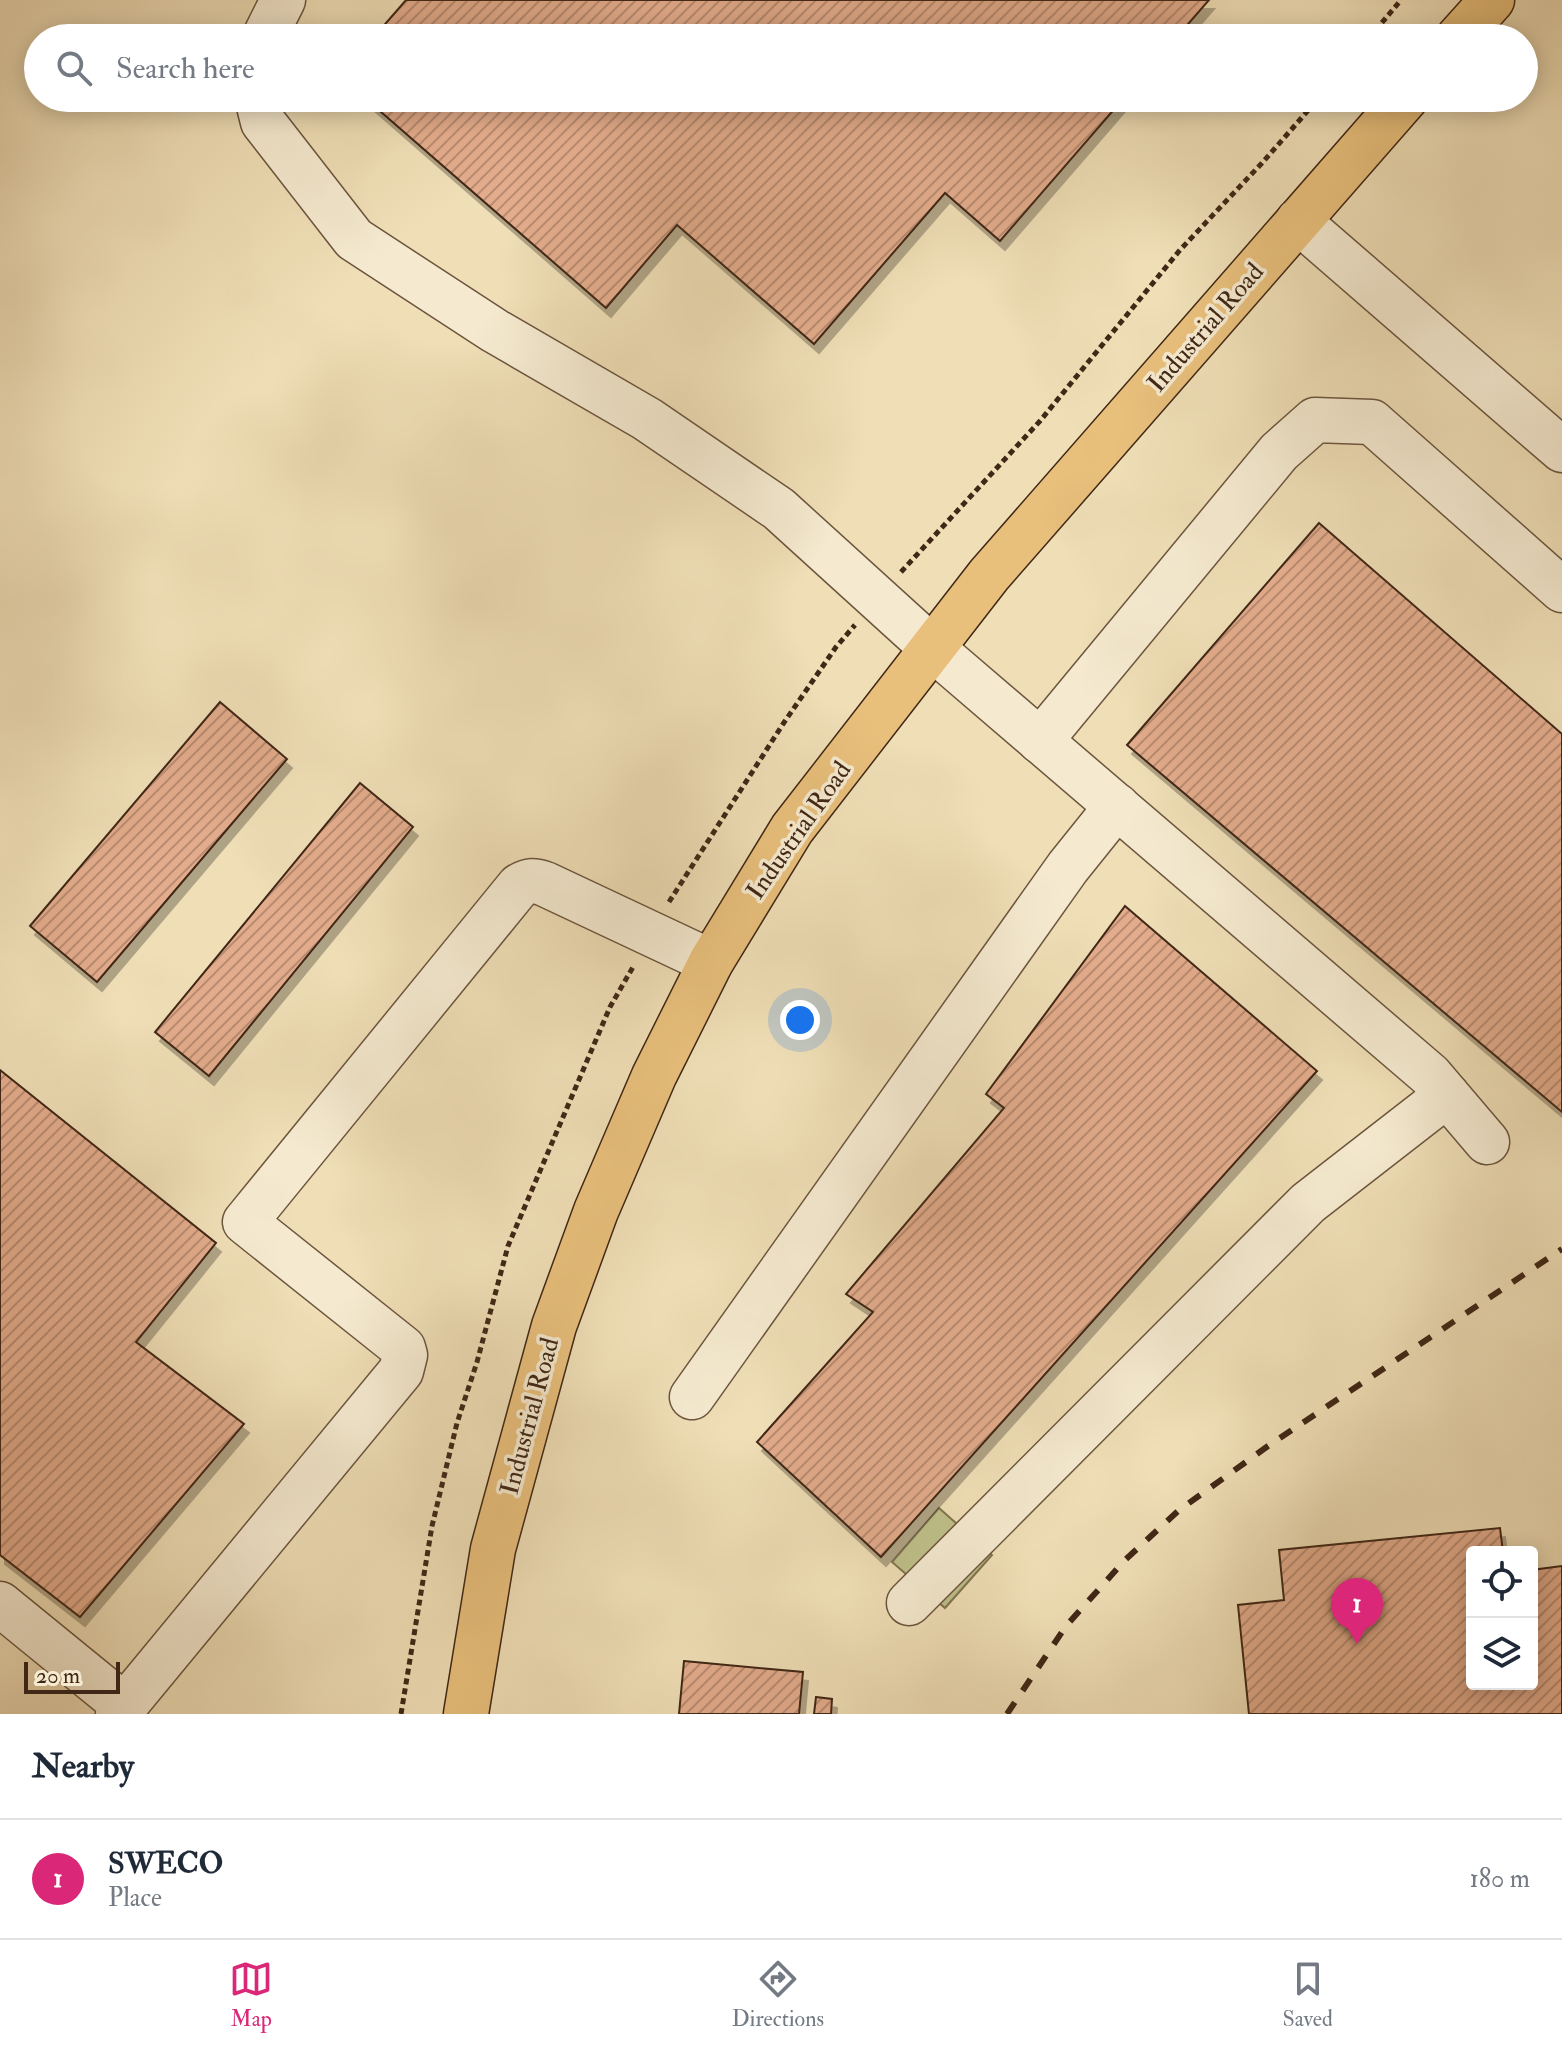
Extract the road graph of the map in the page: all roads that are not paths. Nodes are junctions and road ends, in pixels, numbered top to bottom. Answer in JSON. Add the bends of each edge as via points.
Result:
{"nodes":[{"id":1,"x":283,"y":0,"type":"edge"},
{"id":2,"x":1492,"y":0,"type":"edge"},
{"id":3,"x":271,"y":24,"type":"edge"},
{"id":4,"x":1471,"y":24,"type":"edge"},
{"id":5,"x":260,"y":112,"type":"edge"},
{"id":6,"x":1394,"y":112,"type":"edge"},
{"id":7,"x":1298,"y":221,"type":"junction"},
{"id":8,"x":1562,"y":450,"type":"edge"},
{"id":9,"x":1562,"y":590,"type":"edge"},
{"id":10,"x":932,"y":648,"type":"junction"},
{"id":11,"x":1040,"y":741,"type":"junction"},
{"id":12,"x":1117,"y":806,"type":"junction"},
{"id":13,"x":711,"y":962,"type":"junction"},
{"id":14,"x":1447,"y":1095,"type":"junction"},
{"id":15,"x":1487,"y":1142,"type":"dead end"},
{"id":16,"x":692,"y":1397,"type":"dead end"},
{"id":17,"x":909,"y":1603,"type":"dead end"},
{"id":18,"x":0,"y":1604,"type":"edge"},
{"id":19,"x":122,"y":1710,"type":"edge"},
{"id":20,"x":466,"y":1714,"type":"edge"}],
"edges":[{"from":1,"to":3,"type":"lane"},
{"from":2,"to":4,"type":"main road"},
{"from":5,"to":10,"type":"lane","via":[[354,239],[495,331],[647,419],[779,509]]},
{"from":6,"to":7,"type":"main road","name":"Industrial Road"},
{"from":7,"to":8,"type":"lane"},
{"from":7,"to":10,"type":"main road","name":"Industrial Road","via":[[989,575]]},
{"from":9,"to":11,"type":"lane","via":[[1372,422],[1315,420],[1279,452]]},
{"from":10,"to":11,"type":"lane"},
{"from":10,"to":13,"type":"main road","name":"Industrial Road","via":[[792,829]]},
{"from":11,"to":12,"type":"lane"},
{"from":12,"to":14,"type":"lane"},
{"from":12,"to":16,"type":"lane","via":[[1068,867]]},
{"from":13,"to":19,"type":"lane","via":[[545,884],[527,881],[245,1222],[403,1348],[405,1362]]},
{"from":13,"to":20,"type":"main road","name":"Industrial Road","via":[[648,1089],[554,1326],[493,1549]]},
{"from":14,"to":15,"type":"lane"},
{"from":14,"to":17,"type":"lane","via":[[1308,1203]]},
{"from":18,"to":19,"type":"lane"}]}
